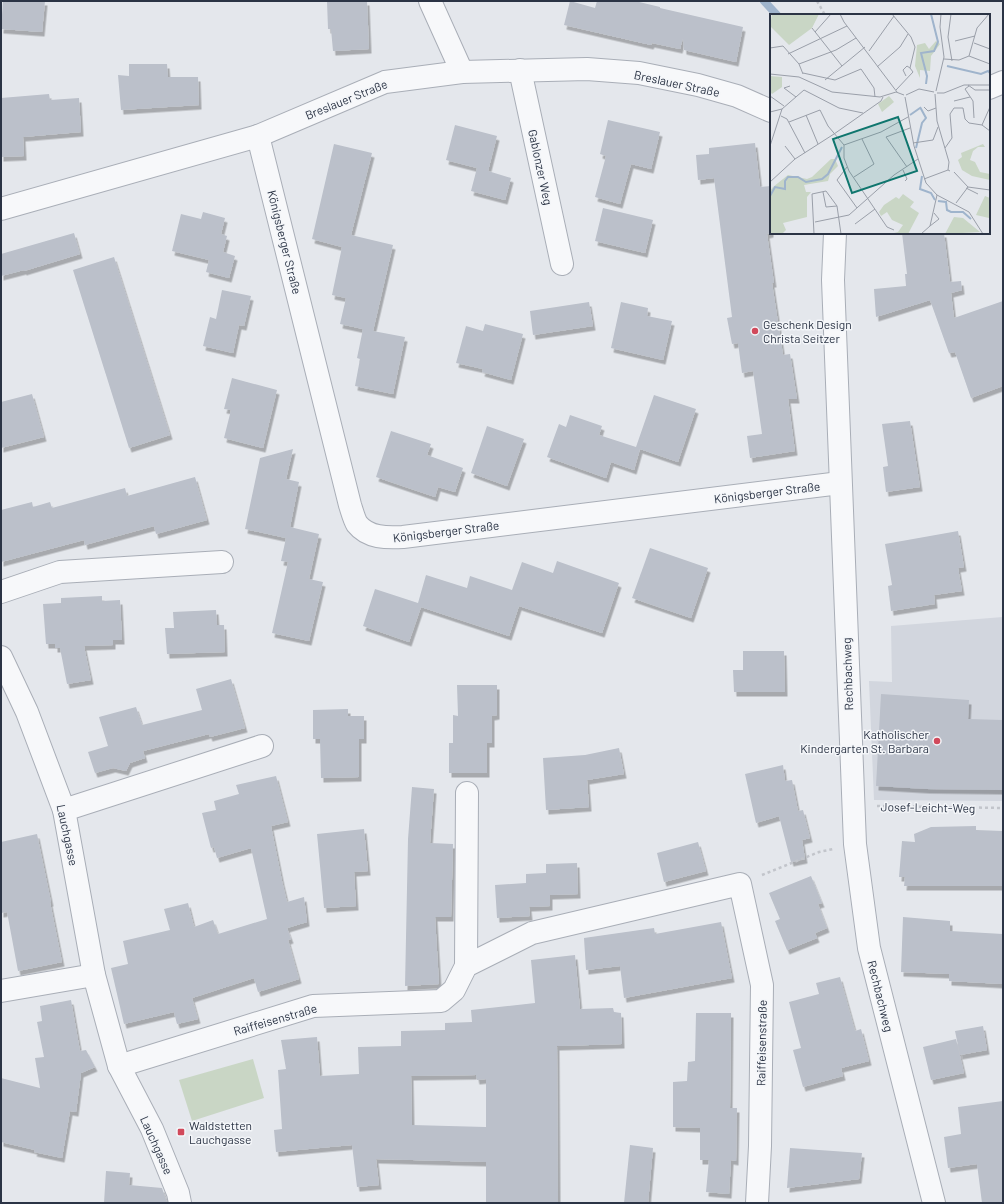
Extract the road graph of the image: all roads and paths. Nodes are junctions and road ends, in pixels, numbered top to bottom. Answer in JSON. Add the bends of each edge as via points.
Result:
{"nodes":[{"id":1,"x":430,"y":1,"type":"edge"},
{"id":2,"x":817,"y":1,"type":"edge"},
{"id":3,"x":824,"y":14,"type":"edge"},
{"id":4,"x":520,"y":70,"type":"junction"},
{"id":5,"x":462,"y":72,"type":"junction"},
{"id":6,"x":1003,"y":82,"type":"edge"},
{"id":7,"x":990,"y":88,"type":"edge"},
{"id":8,"x":770,"y":112,"type":"edge"},
{"id":9,"x":258,"y":136,"type":"junction"},
{"id":10,"x":1,"y":209,"type":"edge"},
{"id":11,"x":835,"y":234,"type":"edge"},
{"id":12,"x":562,"y":264,"type":"dead end"},
{"id":13,"x":840,"y":483,"type":"junction"},
{"id":14,"x":222,"y":562,"type":"dead end"},
{"id":15,"x":1,"y":592,"type":"edge"},
{"id":16,"x":1,"y":657,"type":"edge"},
{"id":17,"x":262,"y":746,"type":"dead end"},
{"id":18,"x":467,"y":793,"type":"dead end"},
{"id":19,"x":852,"y":806,"type":"junction"},
{"id":20,"x":1003,"y":808,"type":"edge"},
{"id":21,"x":64,"y":810,"type":"junction"},
{"id":22,"x":855,"y":844,"type":"junction"},
{"id":23,"x":740,"y":884,"type":"junction"},
{"id":24,"x":466,"y":966,"type":"junction"},
{"id":25,"x":94,"y":975,"type":"junction"},
{"id":26,"x":1,"y":991,"type":"edge"},
{"id":27,"x":119,"y":1066,"type":"junction"},
{"id":28,"x":180,"y":1203,"type":"edge"},
{"id":29,"x":757,"y":1203,"type":"edge"},
{"id":30,"x":934,"y":1203,"type":"edge"}],
"edges":[{"from":1,"to":5,"type":"street"},
{"from":2,"to":3,"type":"path"},
{"from":4,"to":5,"type":"street","name":"Breslauer Straße"},
{"from":4,"to":8,"type":"street","name":"Breslauer Straße","via":[[587,69],[639,73],[731,94]]},
{"from":4,"to":12,"type":"street","name":"Gablonzer Weg"},
{"from":5,"to":9,"type":"street","name":"Breslauer Straße","via":[[385,82]]},
{"from":6,"to":7,"type":"street"},
{"from":9,"to":10,"type":"street","name":"Breslauer Straße"},
{"from":9,"to":13,"type":"street","name":"Königsberger Straße","via":[[350,505],[357,524],[369,533],[384,538],[403,536]]},
{"from":11,"to":13,"type":"street","name":"Rechbachweg","via":[[833,280]]},
{"from":13,"to":19,"type":"street","name":"Rechbachweg"},
{"from":14,"to":15,"type":"street","via":[[60,572]]},
{"from":16,"to":21,"type":"street","name":"Lauchgasse","via":[[27,712]]},
{"from":17,"to":21,"type":"street"},
{"from":18,"to":24,"type":"street","name":"Raiffeisenstraße"},
{"from":19,"to":20,"type":"path","name":"Josef-Leicht-Weg"},
{"from":19,"to":22,"type":"street","name":"Rechbachweg"},
{"from":21,"to":25,"type":"street","name":"Lauchgasse"},
{"from":22,"to":23,"type":"path","via":[[819,852]]},
{"from":22,"to":30,"type":"street","name":"Rechbachweg","via":[[869,948]]},
{"from":23,"to":24,"type":"street","via":[[532,933]]},
{"from":23,"to":29,"type":"street","name":"Raiffeisenstraße","via":[[762,985]]},
{"from":24,"to":27,"type":"street","name":"Raiffeisenstraße","via":[[454,990],[440,1001],[313,1006]]},
{"from":25,"to":26,"type":"street"},
{"from":25,"to":27,"type":"street","name":"Lauchgasse"},
{"from":27,"to":28,"type":"street","name":"Lauchgasse","via":[[152,1129]]}]}
